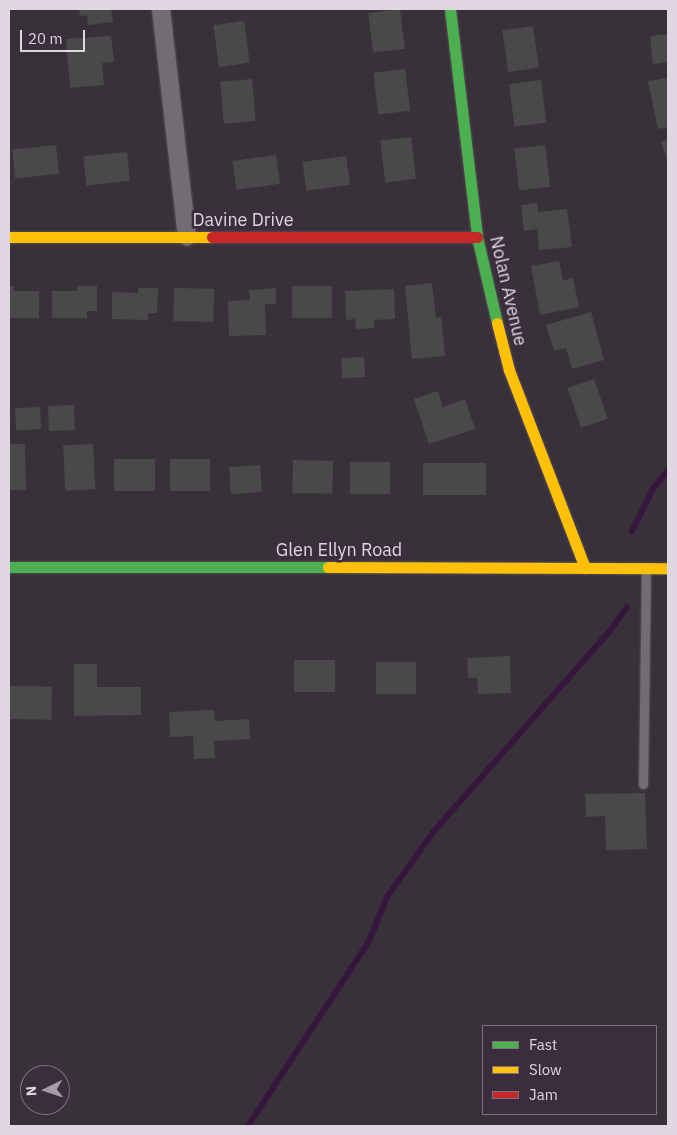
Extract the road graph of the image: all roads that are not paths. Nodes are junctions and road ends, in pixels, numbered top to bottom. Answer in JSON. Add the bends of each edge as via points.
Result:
{"nodes":[{"id":1,"x":161,"y":9,"type":"edge"},
{"id":2,"x":450,"y":9,"type":"edge"},
{"id":3,"x":9,"y":237,"type":"edge"},
{"id":4,"x":186,"y":237,"type":"junction"},
{"id":5,"x":477,"y":237,"type":"junction"},
{"id":6,"x":9,"y":567,"type":"edge"},
{"id":7,"x":585,"y":568,"type":"junction"},
{"id":8,"x":646,"y":568,"type":"junction"},
{"id":9,"x":668,"y":568,"type":"edge"},
{"id":10,"x":643,"y":784,"type":"dead end"}],
"edges":[{"from":1,"to":4,"type":"street"},
{"from":2,"to":5,"type":"street","name":"Nolan Avenue"},
{"from":3,"to":4,"type":"street","name":"Davine Drive"},
{"from":4,"to":5,"type":"street","name":"Davine Drive"},
{"from":5,"to":7,"type":"street","name":"Nolan Avenue","via":[[509,370]]},
{"from":6,"to":7,"type":"street","name":"Glen Ellyn Road"},
{"from":7,"to":8,"type":"street","name":"Glen Ellyn Road"},
{"from":8,"to":9,"type":"street","name":"Glen Ellyn Road"},
{"from":8,"to":10,"type":"lane"}]}
